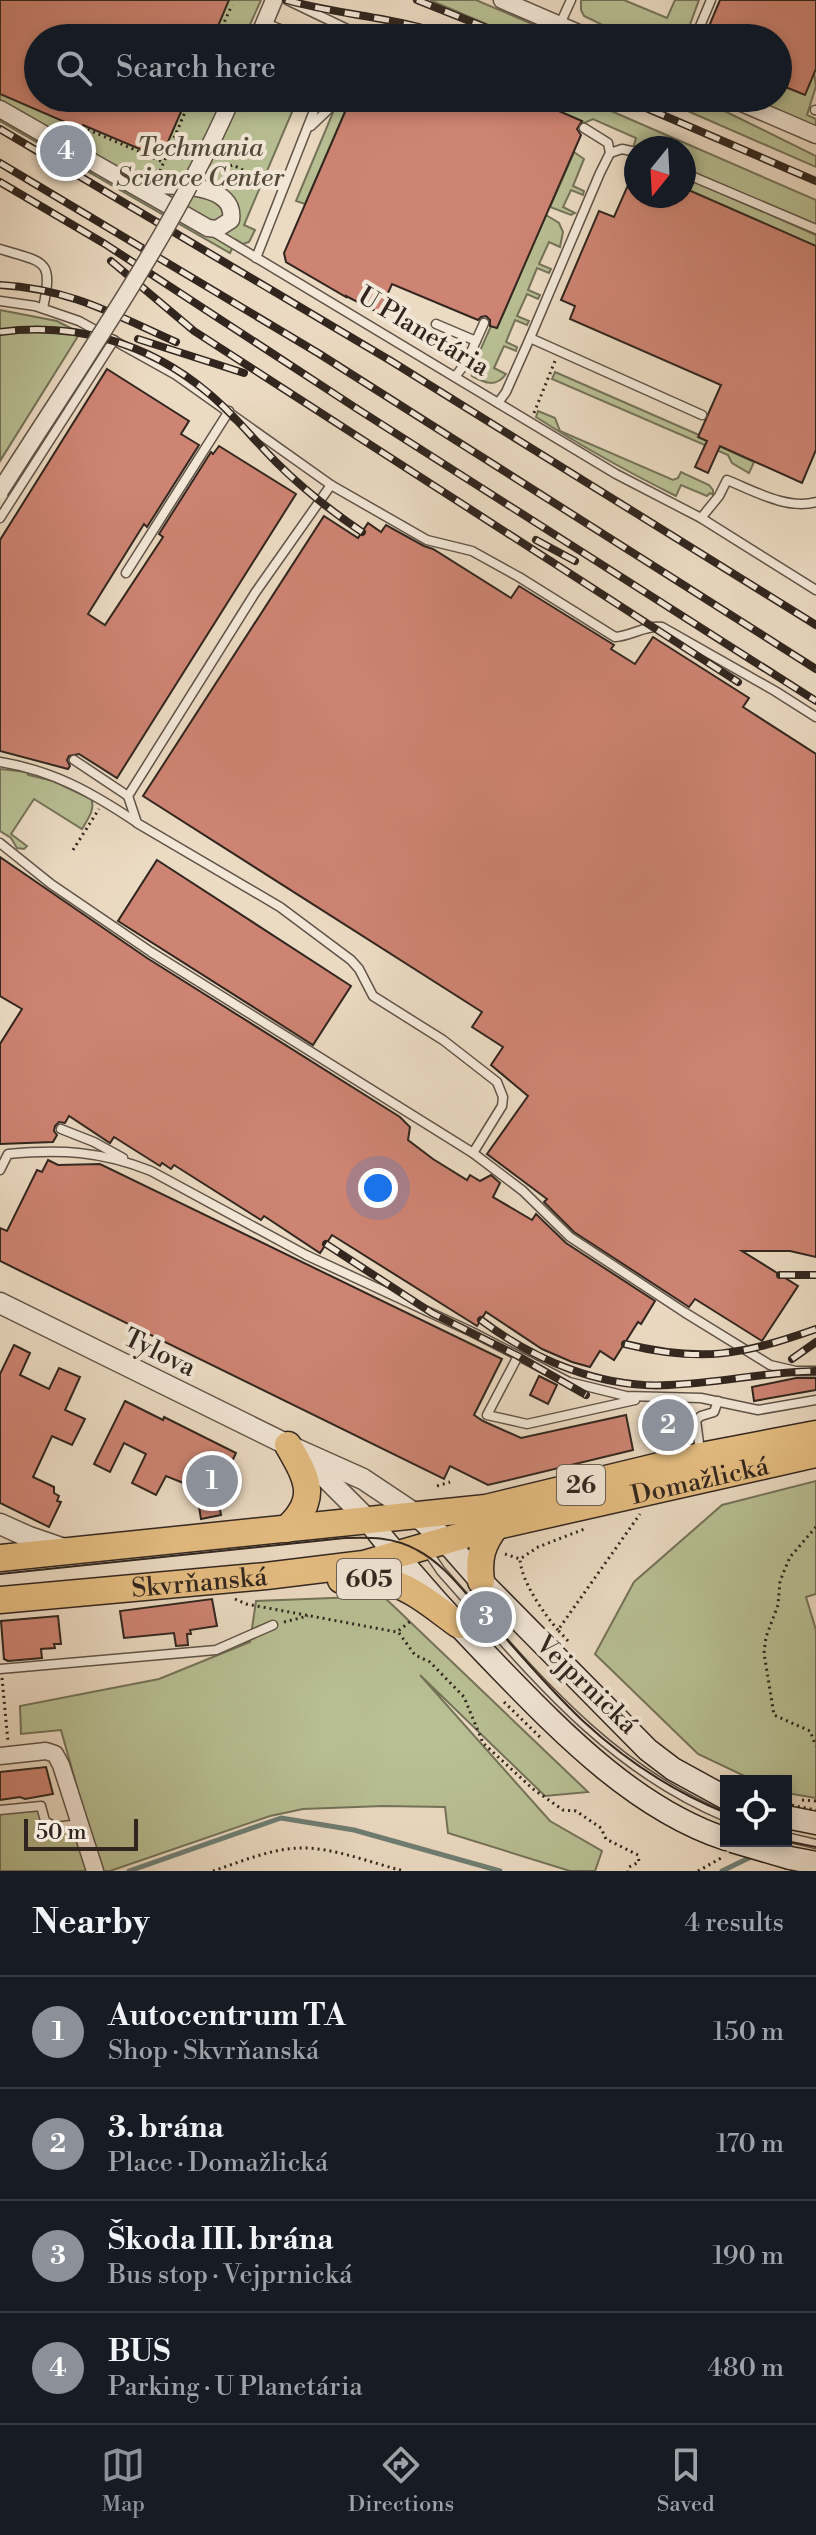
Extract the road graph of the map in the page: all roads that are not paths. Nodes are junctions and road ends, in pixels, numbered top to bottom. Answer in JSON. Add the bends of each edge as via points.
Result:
{"nodes":[{"id":1,"x":274,"y":0,"type":"edge"},
{"id":2,"x":287,"y":0,"type":"edge"},
{"id":3,"x":502,"y":0,"type":"edge"},
{"id":4,"x":571,"y":0,"type":"edge"},
{"id":5,"x":711,"y":0,"type":"edge"},
{"id":6,"x":264,"y":24,"type":"edge"},
{"id":7,"x":336,"y":24,"type":"edge"},
{"id":8,"x":558,"y":24,"type":"edge"},
{"id":9,"x":560,"y":24,"type":"edge"},
{"id":10,"x":701,"y":24,"type":"edge"},
{"id":11,"x":0,"y":109,"type":"edge"},
{"id":12,"x":226,"y":112,"type":"edge"},
{"id":13,"x":314,"y":112,"type":"edge"},
{"id":14,"x":326,"y":112,"type":"edge"},
{"id":15,"x":763,"y":112,"type":"edge"},
{"id":16,"x":584,"y":128,"type":"dead end"},
{"id":17,"x":308,"y":129,"type":"junction"},
{"id":18,"x":816,"y":135,"type":"edge"},
{"id":19,"x":624,"y":149,"type":"edge"},
{"id":20,"x":610,"y":153,"type":"junction"},
{"id":21,"x":696,"y":178,"type":"edge"},
{"id":22,"x":133,"y":185,"type":"junction"},
{"id":23,"x":208,"y":228,"type":"junction"},
{"id":24,"x":816,"y":229,"type":"edge"},
{"id":25,"x":0,"y":249,"type":"edge"},
{"id":26,"x":256,"y":258,"type":"junction"},
{"id":27,"x":0,"y":301,"type":"edge"},
{"id":28,"x":43,"y":308,"type":"junction"},
{"id":29,"x":484,"y":323,"type":"dead end"},
{"id":30,"x":436,"y":324,"type":"dead end"},
{"id":31,"x":530,"y":338,"type":"junction"},
{"id":32,"x":114,"y":340,"type":"junction"},
{"id":33,"x":476,"y":341,"type":"junction"},
{"id":34,"x":455,"y":377,"type":"junction"},
{"id":35,"x":498,"y":403,"type":"junction"},
{"id":36,"x":229,"y":411,"type":"junction"},
{"id":37,"x":702,"y":415,"type":"dead end"},
{"id":38,"x":331,"y":485,"type":"junction"},
{"id":39,"x":0,"y":491,"type":"edge"},
{"id":40,"x":816,"y":502,"type":"edge"},
{"id":41,"x":0,"y":518,"type":"edge"},
{"id":42,"x":701,"y":518,"type":"junction"},
{"id":43,"x":126,"y":573,"type":"dead end"},
{"id":44,"x":816,"y":590,"type":"edge"},
{"id":45,"x":816,"y":717,"type":"edge"},
{"id":46,"x":74,"y":760,"type":"dead end"},
{"id":47,"x":0,"y":762,"type":"edge"},
{"id":48,"x":128,"y":796,"type":"junction"},
{"id":49,"x":137,"y":823,"type":"junction"},
{"id":50,"x":0,"y":843,"type":"edge"},
{"id":51,"x":61,"y":1129,"type":"dead end"},
{"id":52,"x":473,"y":1153,"type":"junction"},
{"id":53,"x":135,"y":1164,"type":"junction"},
{"id":54,"x":0,"y":1170,"type":"edge"},
{"id":55,"x":0,"y":1303,"type":"edge"},
{"id":56,"x":518,"y":1356,"type":"junction"},
{"id":57,"x":816,"y":1371,"type":"edge"},
{"id":58,"x":644,"y":1398,"type":"junction"},
{"id":59,"x":816,"y":1400,"type":"edge"},
{"id":60,"x":718,"y":1401,"type":"junction"},
{"id":61,"x":816,"y":1434,"type":"edge"},
{"id":62,"x":292,"y":1447,"type":"junction"},
{"id":63,"x":816,"y":1454,"type":"edge"},
{"id":64,"x":701,"y":1456,"type":"junction"},
{"id":65,"x":417,"y":1515,"type":"junction"},
{"id":66,"x":368,"y":1520,"type":"junction"},
{"id":67,"x":0,"y":1524,"type":"edge"},
{"id":68,"x":496,"y":1526,"type":"junction"},
{"id":69,"x":286,"y":1529,"type":"junction"},
{"id":70,"x":434,"y":1543,"type":"junction"},
{"id":71,"x":68,"y":1551,"type":"junction"},
{"id":72,"x":396,"y":1555,"type":"junction"},
{"id":73,"x":0,"y":1558,"type":"edge"},
{"id":74,"x":266,"y":1576,"type":"junction"},
{"id":75,"x":481,"y":1581,"type":"junction"},
{"id":76,"x":0,"y":1600,"type":"edge"},
{"id":77,"x":273,"y":1625,"type":"road end"},
{"id":78,"x":459,"y":1625,"type":"junction"},
{"id":79,"x":1,"y":1669,"type":"edge"},
{"id":80,"x":2,"y":1751,"type":"edge"},
{"id":81,"x":720,"y":1795,"type":"edge"},
{"id":82,"x":0,"y":1810,"type":"edge"},
{"id":83,"x":792,"y":1822,"type":"edge"},
{"id":84,"x":79,"y":1824,"type":"junction"},
{"id":85,"x":720,"y":1828,"type":"edge"},
{"id":86,"x":720,"y":1831,"type":"edge"},
{"id":87,"x":816,"y":1844,"type":"edge"},
{"id":88,"x":792,"y":1847,"type":"edge"},
{"id":89,"x":95,"y":1871,"type":"edge"}],
"edges":[{"from":1,"to":6,"type":"street"},
{"from":2,"to":7,"type":"lane"},
{"from":3,"to":8,"type":"street"},
{"from":4,"to":9,"type":"lane"},
{"from":5,"to":10,"type":"lane"},
{"from":11,"to":22,"type":"street","name":"U Planetária"},
{"from":12,"to":39,"type":"street","bridge":true,"via":[[168,224]]},
{"from":13,"to":17,"type":"lane"},
{"from":14,"to":17,"type":"lane"},
{"from":15,"to":18,"type":"street"},
{"from":16,"to":20,"type":"lane","via":[[608,143]]},
{"from":17,"to":26,"type":"lane"},
{"from":19,"to":20,"type":"lane"},
{"from":20,"to":31,"type":"lane"},
{"from":21,"to":24,"type":"lane"},
{"from":22,"to":23,"type":"street","name":"U Planetária"},
{"from":22,"to":23,"type":"street","name":"U Planetária","via":[[171,184],[218,195],[229,202],[231,220]]},
{"from":23,"to":26,"type":"lane","name":"U Planetária"},
{"from":25,"to":28,"type":"lane","via":[[37,262],[48,272]]},
{"from":26,"to":34,"type":"lane","name":"U Planetária"},
{"from":27,"to":28,"type":"lane"},
{"from":28,"to":32,"type":"lane"},
{"from":29,"to":33,"type":"lane"},
{"from":30,"to":33,"type":"lane"},
{"from":31,"to":35,"type":"lane"},
{"from":31,"to":37,"type":"lane"},
{"from":32,"to":36,"type":"lane"},
{"from":32,"to":41,"type":"lane"},
{"from":33,"to":34,"type":"lane"},
{"from":34,"to":35,"type":"lane","name":"U Planetária"},
{"from":35,"to":42,"type":"lane","name":"U Planetária"},
{"from":36,"to":38,"type":"lane"},
{"from":36,"to":43,"type":"lane"},
{"from":38,"to":45,"type":"lane","via":[[427,540],[472,551],[615,637],[662,627]]},
{"from":38,"to":48,"type":"lane","via":[[255,593]]},
{"from":40,"to":42,"type":"lane","via":[[804,506],[769,498],[727,480]]},
{"from":42,"to":44,"type":"lane","name":"U Planetária"},
{"from":46,"to":48,"type":"lane"},
{"from":47,"to":49,"type":"lane","via":[[63,779]]},
{"from":48,"to":49,"type":"lane"},
{"from":49,"to":52,"type":"lane","via":[[280,907],[351,960],[373,996],[497,1082],[502,1106]]},
{"from":50,"to":52,"type":"lane","via":[[151,952]]},
{"from":51,"to":53,"type":"lane"},
{"from":52,"to":57,"type":"lane","via":[[523,1191],[570,1237],[684,1312],[770,1365]]},
{"from":53,"to":54,"type":"lane","via":[[53,1150],[8,1154]]},
{"from":53,"to":56,"type":"lane","via":[[306,1255]]},
{"from":55,"to":62,"type":"street","name":"Tylova"},
{"from":56,"to":58,"type":"lane","via":[[583,1387]]},
{"from":56,"to":58,"type":"lane","via":[[487,1415],[527,1424]]},
{"from":58,"to":60,"type":"lane"},
{"from":59,"to":60,"type":"lane","via":[[758,1410]]},
{"from":60,"to":64,"type":"lane","via":[[714,1412],[696,1420]]},
{"from":61,"to":64,"type":"main road","name":"Domažlická","number":"26"},
{"from":62,"to":65,"type":"street","name":"Tylova","via":[[363,1479]]},
{"from":62,"to":66,"type":"street","name":"Tylova"},
{"from":62,"to":69,"type":"main road","via":[[308,1495],[301,1514]]},
{"from":63,"to":68,"type":"main road","name":"Domažlická","number":"26"},
{"from":64,"to":65,"type":"main road","name":"Domažlická","number":"26","via":[[486,1508]]},
{"from":65,"to":66,"type":"main road","number":"26"},
{"from":65,"to":70,"type":"main road"},
{"from":66,"to":69,"type":"main road","name":"Skvrňanská","number":"26"},
{"from":66,"to":72,"type":"main road","name":"Vejprnická"},
{"from":67,"to":71,"type":"street"},
{"from":68,"to":70,"type":"main road","name":"Domažlická","number":"26"},
{"from":68,"to":75,"type":"main road","via":[[480,1554]]},
{"from":69,"to":71,"type":"main road","name":"Skvrňanská","number":"26"},
{"from":70,"to":72,"type":"main road","number":"26"},
{"from":70,"to":75,"type":"main road","name":"Vejprnická"},
{"from":70,"to":85,"type":"lane","name":"Vejprnická","via":[[441,1571],[555,1698],[630,1764]]},
{"from":71,"to":73,"type":"main road","name":"Skvrňanská","number":"26"},
{"from":72,"to":74,"type":"main road","name":"Skvrňanská","number":"26"},
{"from":72,"to":78,"type":"main road","name":"Vejprnická"},
{"from":74,"to":76,"type":"main road","name":"Skvrňanská","number":"26"},
{"from":74,"to":78,"type":"main road","number":"605","via":[[381,1580],[407,1589]]},
{"from":75,"to":81,"type":"main road","name":"Vejprnická","via":[[648,1750]]},
{"from":77,"to":79,"type":"lane","via":[[216,1650]]},
{"from":78,"to":86,"type":"main road","name":"Vejprnická","via":[[559,1729],[612,1774],[664,1809]]},
{"from":80,"to":84,"type":"street","via":[[55,1754]]},
{"from":82,"to":84,"type":"lane","via":[[41,1806],[45,1821],[55,1827]]},
{"from":83,"to":87,"type":"main road","name":"Vejprnická"},
{"from":84,"to":89,"type":"street"},
{"from":87,"to":88,"type":"main road","name":"Vejprnická"}]}
